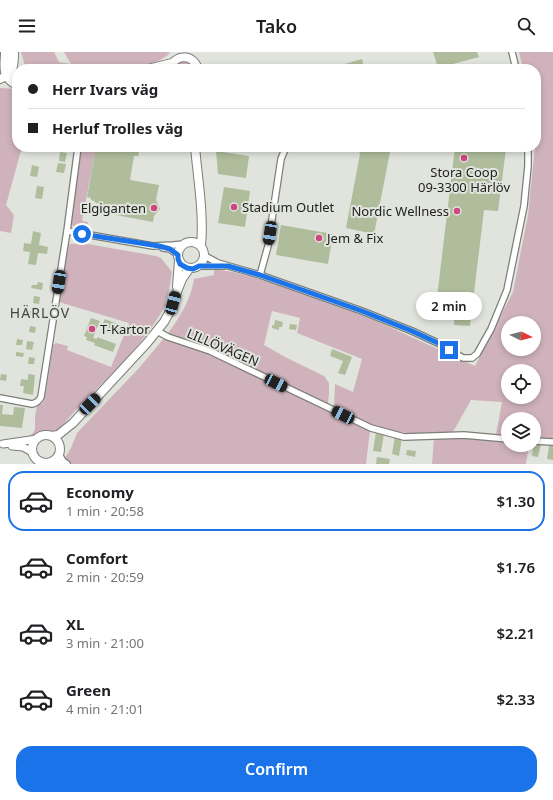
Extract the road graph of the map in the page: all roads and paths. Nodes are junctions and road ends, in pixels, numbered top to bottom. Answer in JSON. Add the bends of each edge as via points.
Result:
{"nodes":[{"id":1,"x":5,"y":52,"type":"edge"},
{"id":2,"x":512,"y":52,"type":"edge"},
{"id":3,"x":180,"y":55,"type":"edge"},
{"id":4,"x":189,"y":55,"type":"edge"},
{"id":5,"x":0,"y":63,"type":"edge"},
{"id":6,"x":173,"y":64,"type":"edge"},
{"id":7,"x":196,"y":64,"type":"edge"},
{"id":8,"x":515,"y":64,"type":"edge"},
{"id":9,"x":8,"y":78,"type":"edge"},
{"id":10,"x":77,"y":152,"type":"edge"},
{"id":11,"x":195,"y":152,"type":"edge"},
{"id":12,"x":284,"y":152,"type":"edge"},
{"id":13,"x":528,"y":152,"type":"edge"},
{"id":14,"x":201,"y":209,"type":"junction"},
{"id":15,"x":67,"y":231,"type":"junction"},
{"id":16,"x":187,"y":243,"type":"junction"},
{"id":17,"x":159,"y":246,"type":"junction"},
{"id":18,"x":201,"y":246,"type":"junction"},
{"id":19,"x":205,"y":256,"type":"junction"},
{"id":20,"x":178,"y":258,"type":"junction"},
{"id":21,"x":199,"y":266,"type":"junction"},
{"id":22,"x":228,"y":266,"type":"junction"},
{"id":23,"x":189,"y":269,"type":"junction"},
{"id":24,"x":260,"y":275,"type":"junction"},
{"id":25,"x":177,"y":292,"type":"junction"},
{"id":26,"x":157,"y":331,"type":"junction"},
{"id":27,"x":0,"y":398,"type":"edge"},
{"id":28,"x":73,"y":423,"type":"junction"},
{"id":29,"x":51,"y":436,"type":"junction"},
{"id":30,"x":501,"y":438,"type":"edge"},
{"id":31,"x":37,"y":439,"type":"junction"},
{"id":32,"x":541,"y":441,"type":"edge"},
{"id":33,"x":553,"y":442,"type":"edge"},
{"id":34,"x":1,"y":444,"type":"edge"},
{"id":35,"x":59,"y":450,"type":"junction"},
{"id":36,"x":33,"y":454,"type":"junction"},
{"id":37,"x":45,"y":463,"type":"edge"},
{"id":38,"x":32,"y":464,"type":"edge"},
{"id":39,"x":62,"y":464,"type":"edge"},
{"id":40,"x":67,"y":464,"type":"edge"}],
"edges":[{"from":1,"to":5,"type":"highway"},
{"from":1,"to":9,"type":"highway"},
{"from":2,"to":8,"type":"street"},
{"from":3,"to":4,"type":"main road"},
{"from":3,"to":6,"type":"main road"},
{"from":4,"to":7,"type":"main road"},
{"from":10,"to":15,"type":"street"},
{"from":11,"to":14,"type":"main road"},
{"from":12,"to":24,"type":"street","via":[[268,246]]},
{"from":13,"to":24,"type":"street","via":[[524,206],[507,290],[491,329],[472,358],[462,358],[440,344],[362,311]]},
{"from":14,"to":16,"type":"main road","via":[[197,232]]},
{"from":14,"to":18,"type":"main road"},
{"from":15,"to":17,"type":"street"},
{"from":15,"to":27,"type":"street","via":[[39,401],[32,404]]},
{"from":16,"to":17,"type":"street"},
{"from":16,"to":18,"type":"main road"},
{"from":16,"to":20,"type":"main road","via":[[180,248]]},
{"from":17,"to":20,"type":"street","via":[[170,249]]},
{"from":18,"to":19,"type":"main road"},
{"from":19,"to":21,"type":"main road"},
{"from":19,"to":22,"type":"street"},
{"from":20,"to":23,"type":"main road","via":[[183,266]]},
{"from":20,"to":25,"type":"main road"},
{"from":21,"to":22,"type":"street"},
{"from":21,"to":23,"type":"main road"},
{"from":22,"to":24,"type":"street"},
{"from":23,"to":25,"type":"main road"},
{"from":25,"to":26,"type":"main road","via":[[169,313]]},
{"from":26,"to":28,"type":"main road"},
{"from":26,"to":30,"type":"street","name":"LILLÖVÄGEN","via":[[210,351],[371,428],[404,437],[464,435]]},
{"from":28,"to":29,"type":"main road","via":[[58,435]]},
{"from":28,"to":35,"type":"main road"},
{"from":29,"to":31,"type":"main road","via":[[44,435]]},
{"from":29,"to":35,"type":"main road","via":[[57,440]]},
{"from":31,"to":34,"type":"street"},
{"from":31,"to":36,"type":"main road","via":[[32,447]]},
{"from":32,"to":33,"type":"street"},
{"from":34,"to":36,"type":"street","via":[[19,446]]},
{"from":35,"to":37,"type":"main road","via":[[55,460]]},
{"from":35,"to":40,"type":"street"},
{"from":36,"to":37,"type":"main road","via":[[40,462]]},
{"from":36,"to":38,"type":"main road"},
{"from":37,"to":39,"type":"street"}]}
